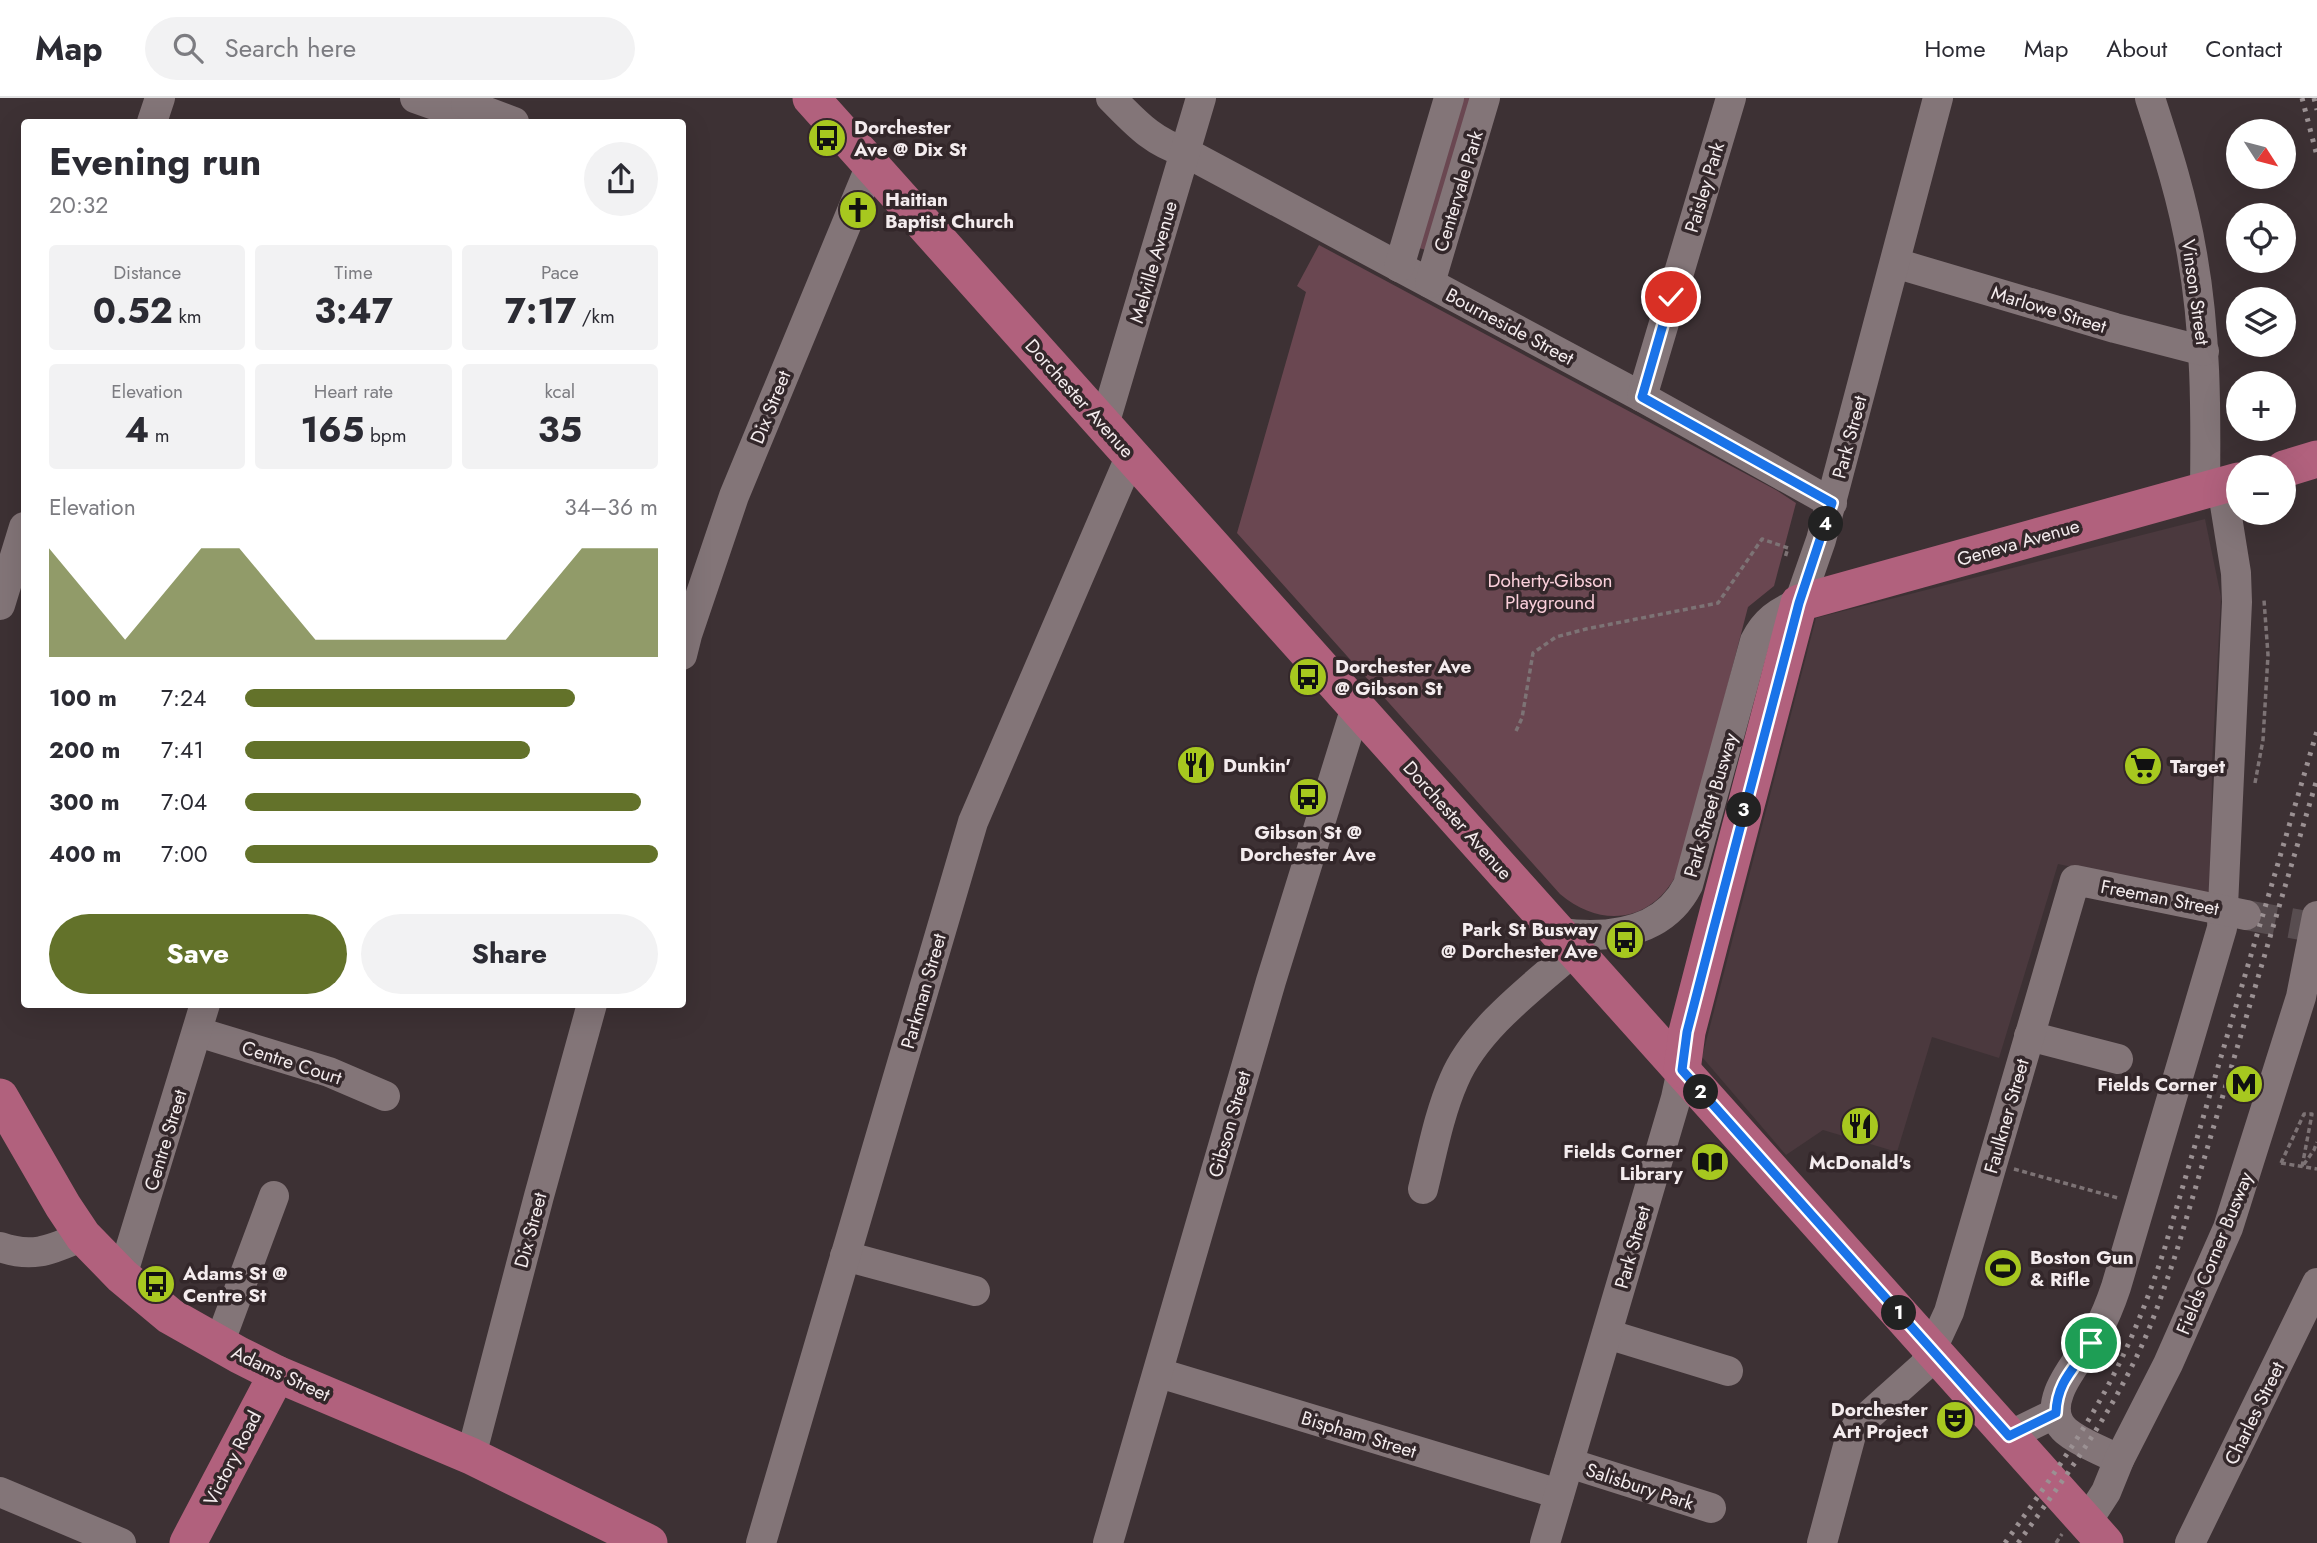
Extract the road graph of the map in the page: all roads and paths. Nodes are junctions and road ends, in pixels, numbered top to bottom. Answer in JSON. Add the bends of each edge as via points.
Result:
{"nodes":[{"id":1,"x":159,"y":98,"type":"edge"},
{"id":2,"x":415,"y":98,"type":"edge"},
{"id":3,"x":811,"y":98,"type":"edge"},
{"id":4,"x":1111,"y":98,"type":"edge"},
{"id":5,"x":1201,"y":98,"type":"edge"},
{"id":6,"x":1449,"y":98,"type":"edge"},
{"id":7,"x":1485,"y":98,"type":"edge"},
{"id":8,"x":1731,"y":98,"type":"edge"},
{"id":9,"x":1938,"y":98,"type":"edge"},
{"id":10,"x":2150,"y":98,"type":"edge"},
{"id":11,"x":464,"y":110,"type":"edge"},
{"id":12,"x":153,"y":119,"type":"edge"},
{"id":13,"x":502,"y":119,"type":"edge"},
{"id":14,"x":1185,"y":152,"type":"junction"},
{"id":15,"x":871,"y":164,"type":"junction"},
{"id":16,"x":1895,"y":263,"type":"junction"},
{"id":17,"x":1399,"y":267,"type":"junction"},
{"id":18,"x":1430,"y":284,"type":"junction"},
{"id":19,"x":2204,"y":351,"type":"junction"},
{"id":20,"x":1642,"y":397,"type":"junction"},
{"id":21,"x":1104,"y":425,"type":"junction"},
{"id":22,"x":1131,"y":455,"type":"junction"},
{"id":23,"x":2317,"y":459,"type":"edge"},
{"id":24,"x":2296,"y":465,"type":"edge"},
{"id":25,"x":2222,"y":486,"type":"edge"},
{"id":26,"x":1832,"y":503,"type":"junction"},
{"id":27,"x":21,"y":537,"type":"edge"},
{"id":28,"x":1785,"y":558,"type":"dead end"},
{"id":29,"x":1799,"y":603,"type":"junction"},
{"id":30,"x":0,"y":604,"type":"edge"},
{"id":31,"x":686,"y":635,"type":"edge"},
{"id":32,"x":1356,"y":707,"type":"junction"},
{"id":33,"x":1516,"y":730,"type":"dead end"},
{"id":34,"x":2075,"y":880,"type":"joint"},
{"id":35,"x":2235,"y":912,"type":"junction"},
{"id":36,"x":2317,"y":916,"type":"edge"},
{"id":37,"x":1568,"y":942,"type":"junction"},
{"id":38,"x":591,"y":1008,"type":"edge"},
{"id":39,"x":202,"y":1018,"type":"edge"},
{"id":40,"x":2029,"y":1036,"type":"junction"},
{"id":41,"x":2118,"y":1059,"type":"dead end"},
{"id":42,"x":1682,"y":1070,"type":"junction"},
{"id":43,"x":385,"y":1096,"type":"dead end"},
{"id":44,"x":0,"y":1097,"type":"edge"},
{"id":45,"x":2317,"y":1142,"type":"edge"},
{"id":46,"x":1993,"y":1163,"type":"junction"},
{"id":47,"x":2302,"y":1167,"type":"junction"},
{"id":48,"x":2317,"y":1170,"type":"edge"},
{"id":49,"x":1423,"y":1189,"type":"dead end"},
{"id":50,"x":274,"y":1196,"type":"dead end"},
{"id":51,"x":2141,"y":1204,"type":"junction"},
{"id":52,"x":83,"y":1236,"type":"junction"},
{"id":53,"x":0,"y":1247,"type":"edge"},
{"id":54,"x":845,"y":1256,"type":"junction"},
{"id":55,"x":122,"y":1276,"type":"junction"},
{"id":56,"x":2317,"y":1283,"type":"edge"},
{"id":57,"x":975,"y":1291,"type":"dead end"},
{"id":58,"x":1607,"y":1334,"type":"junction"},
{"id":59,"x":219,"y":1344,"type":"junction"},
{"id":60,"x":1932,"y":1350,"type":"junction"},
{"id":61,"x":1728,"y":1371,"type":"dead end"},
{"id":62,"x":1159,"y":1373,"type":"junction"},
{"id":63,"x":277,"y":1374,"type":"junction"},
{"id":64,"x":2056,"y":1413,"type":"junction"},
{"id":65,"x":2009,"y":1436,"type":"junction"},
{"id":66,"x":471,"y":1456,"type":"junction"},
{"id":67,"x":2119,"y":1460,"type":"junction"},
{"id":68,"x":1569,"y":1463,"type":"junction"},
{"id":69,"x":0,"y":1492,"type":"edge"},
{"id":70,"x":1559,"y":1494,"type":"junction"},
{"id":71,"x":1711,"y":1508,"type":"dead end"},
{"id":72,"x":2096,"y":1533,"type":"edge"},
{"id":73,"x":121,"y":1543,"type":"edge"},
{"id":74,"x":188,"y":1543,"type":"edge"},
{"id":75,"x":649,"y":1543,"type":"edge"},
{"id":76,"x":761,"y":1543,"type":"edge"},
{"id":77,"x":1108,"y":1543,"type":"edge"},
{"id":78,"x":1545,"y":1543,"type":"edge"},
{"id":79,"x":1822,"y":1543,"type":"edge"},
{"id":80,"x":2190,"y":1543,"type":"edge"}],
"edges":[{"from":1,"to":12,"type":"street"},
{"from":2,"to":11,"type":"street"},
{"from":3,"to":15,"type":"main road","name":"Dorchester Avenue"},
{"from":4,"to":14,"type":"street","name":"Bourneside Street","via":[[1149,136]]},
{"from":5,"to":14,"type":"street","name":"Melville Avenue"},
{"from":6,"to":17,"type":"street","name":"Centervale Park"},
{"from":7,"to":18,"type":"street","name":"Centervale Park"},
{"from":8,"to":20,"type":"street","name":"Paisley Park"},
{"from":9,"to":16,"type":"street","name":"Park Street"},
{"from":10,"to":19,"type":"street","name":"Vinson Street","via":[[2177,182],[2193,255]]},
{"from":11,"to":13,"type":"street"},
{"from":14,"to":17,"type":"street","name":"Bourneside Street"},
{"from":14,"to":21,"type":"street","name":"Melville Avenue"},
{"from":15,"to":21,"type":"main road","name":"Dorchester Avenue"},
{"from":15,"to":31,"type":"street","name":"Dix Street","via":[[734,496]]},
{"from":16,"to":19,"type":"street","name":"Marlowe Street"},
{"from":16,"to":26,"type":"street","name":"Park Street"},
{"from":17,"to":18,"type":"street","name":"Bourneside Street"},
{"from":18,"to":20,"type":"street","name":"Bourneside Street"},
{"from":19,"to":25,"type":"street","name":"Vinson Street"},
{"from":20,"to":26,"type":"street","name":"Bourneside Street"},
{"from":21,"to":22,"type":"main road","name":"Dorchester Avenue"},
{"from":22,"to":32,"type":"main road","name":"Dorchester Avenue"},
{"from":22,"to":54,"type":"street","name":"Parkman Street","via":[[977,810]]},
{"from":23,"to":24,"type":"main road"},
{"from":25,"to":29,"type":"main road","name":"Geneva Avenue"},
{"from":25,"to":35,"type":"street","via":[[2237,588]]},
{"from":26,"to":29,"type":"street","name":"Park Street"},
{"from":27,"to":30,"type":"street"},
{"from":28,"to":33,"type":"path","via":[[1788,548],[1762,539],[1718,603],[1556,637],[1532,653]]},
{"from":29,"to":37,"type":"street","name":"Park Street Busway","via":[[1772,617],[1755,641],[1693,869],[1679,899],[1656,919],[1628,932]]},
{"from":29,"to":42,"type":"main road","name":"Park Street","via":[[1687,1032]]},
{"from":32,"to":37,"type":"main road","name":"Dorchester Avenue"},
{"from":32,"to":62,"type":"street","name":"Gibson Street","via":[[1271,981]]},
{"from":34,"to":35,"type":"street","name":"Freeman Street"},
{"from":34,"to":40,"type":"street","name":"Faulkner Street"},
{"from":35,"to":51,"type":"street","via":[[2220,936]]},
{"from":36,"to":67,"type":"street","name":"Fields Corner Busway","via":[[2301,997],[2235,1210],[2185,1329]]},
{"from":37,"to":42,"type":"main road","name":"Dorchester Avenue"},
{"from":37,"to":49,"type":"street","via":[[1472,1049],[1454,1078]]},
{"from":38,"to":66,"type":"street","name":"Dix Street"},
{"from":39,"to":43,"type":"street","name":"Centre Court"},
{"from":39,"to":55,"type":"street","name":"Centre Street"},
{"from":40,"to":41,"type":"street"},
{"from":40,"to":46,"type":"street","name":"Faulkner Street"},
{"from":42,"to":58,"type":"street","name":"Park Street"},
{"from":42,"to":60,"type":"main road","name":"Dorchester Avenue"},
{"from":44,"to":52,"type":"main road","name":"Adams Street"},
{"from":45,"to":47,"type":"path"},
{"from":46,"to":51,"type":"path"},
{"from":46,"to":60,"type":"street","name":"Faulkner Street","via":[[1950,1312]]},
{"from":47,"to":47,"type":"path","via":[[2312,1114],[2304,1114],[2281,1163]]},
{"from":47,"to":48,"type":"path"},
{"from":50,"to":59,"type":"street"},
{"from":51,"to":64,"type":"street","via":[[2108,1308],[2085,1353],[2063,1382]]},
{"from":52,"to":53,"type":"street","via":[[44,1253],[16,1253]]},
{"from":52,"to":55,"type":"main road","name":"Adams Street"},
{"from":54,"to":57,"type":"street"},
{"from":54,"to":76,"type":"street","name":"Parkman Street"},
{"from":55,"to":59,"type":"main road","name":"Adams Street","via":[[170,1316]]},
{"from":56,"to":80,"type":"street","name":"Charles Street"},
{"from":58,"to":61,"type":"street"},
{"from":58,"to":68,"type":"street","name":"Park Street"},
{"from":59,"to":63,"type":"main road","name":"Adams Street"},
{"from":60,"to":65,"type":"main road","name":"Dorchester Avenue"},
{"from":60,"to":79,"type":"street","name":"Faulkner Street","via":[[1921,1369],[1854,1430]]},
{"from":62,"to":70,"type":"street","name":"Bispham Street"},
{"from":62,"to":77,"type":"street","name":"Gibson Street"},
{"from":63,"to":66,"type":"main road","name":"Adams Street"},
{"from":63,"to":74,"type":"main road","name":"Victory Road"},
{"from":64,"to":65,"type":"street"},
{"from":64,"to":67,"type":"street","via":[[2066,1431]]},
{"from":65,"to":72,"type":"main road","name":"Dorchester Avenue"},
{"from":66,"to":75,"type":"main road","name":"Adams Street"},
{"from":67,"to":72,"type":"street","name":"Fields Corner Busway"},
{"from":68,"to":70,"type":"street","name":"Park Street"},
{"from":68,"to":71,"type":"street","name":"Salisbury Park"},
{"from":69,"to":73,"type":"street"},
{"from":70,"to":78,"type":"street","name":"Park Street"}]}
